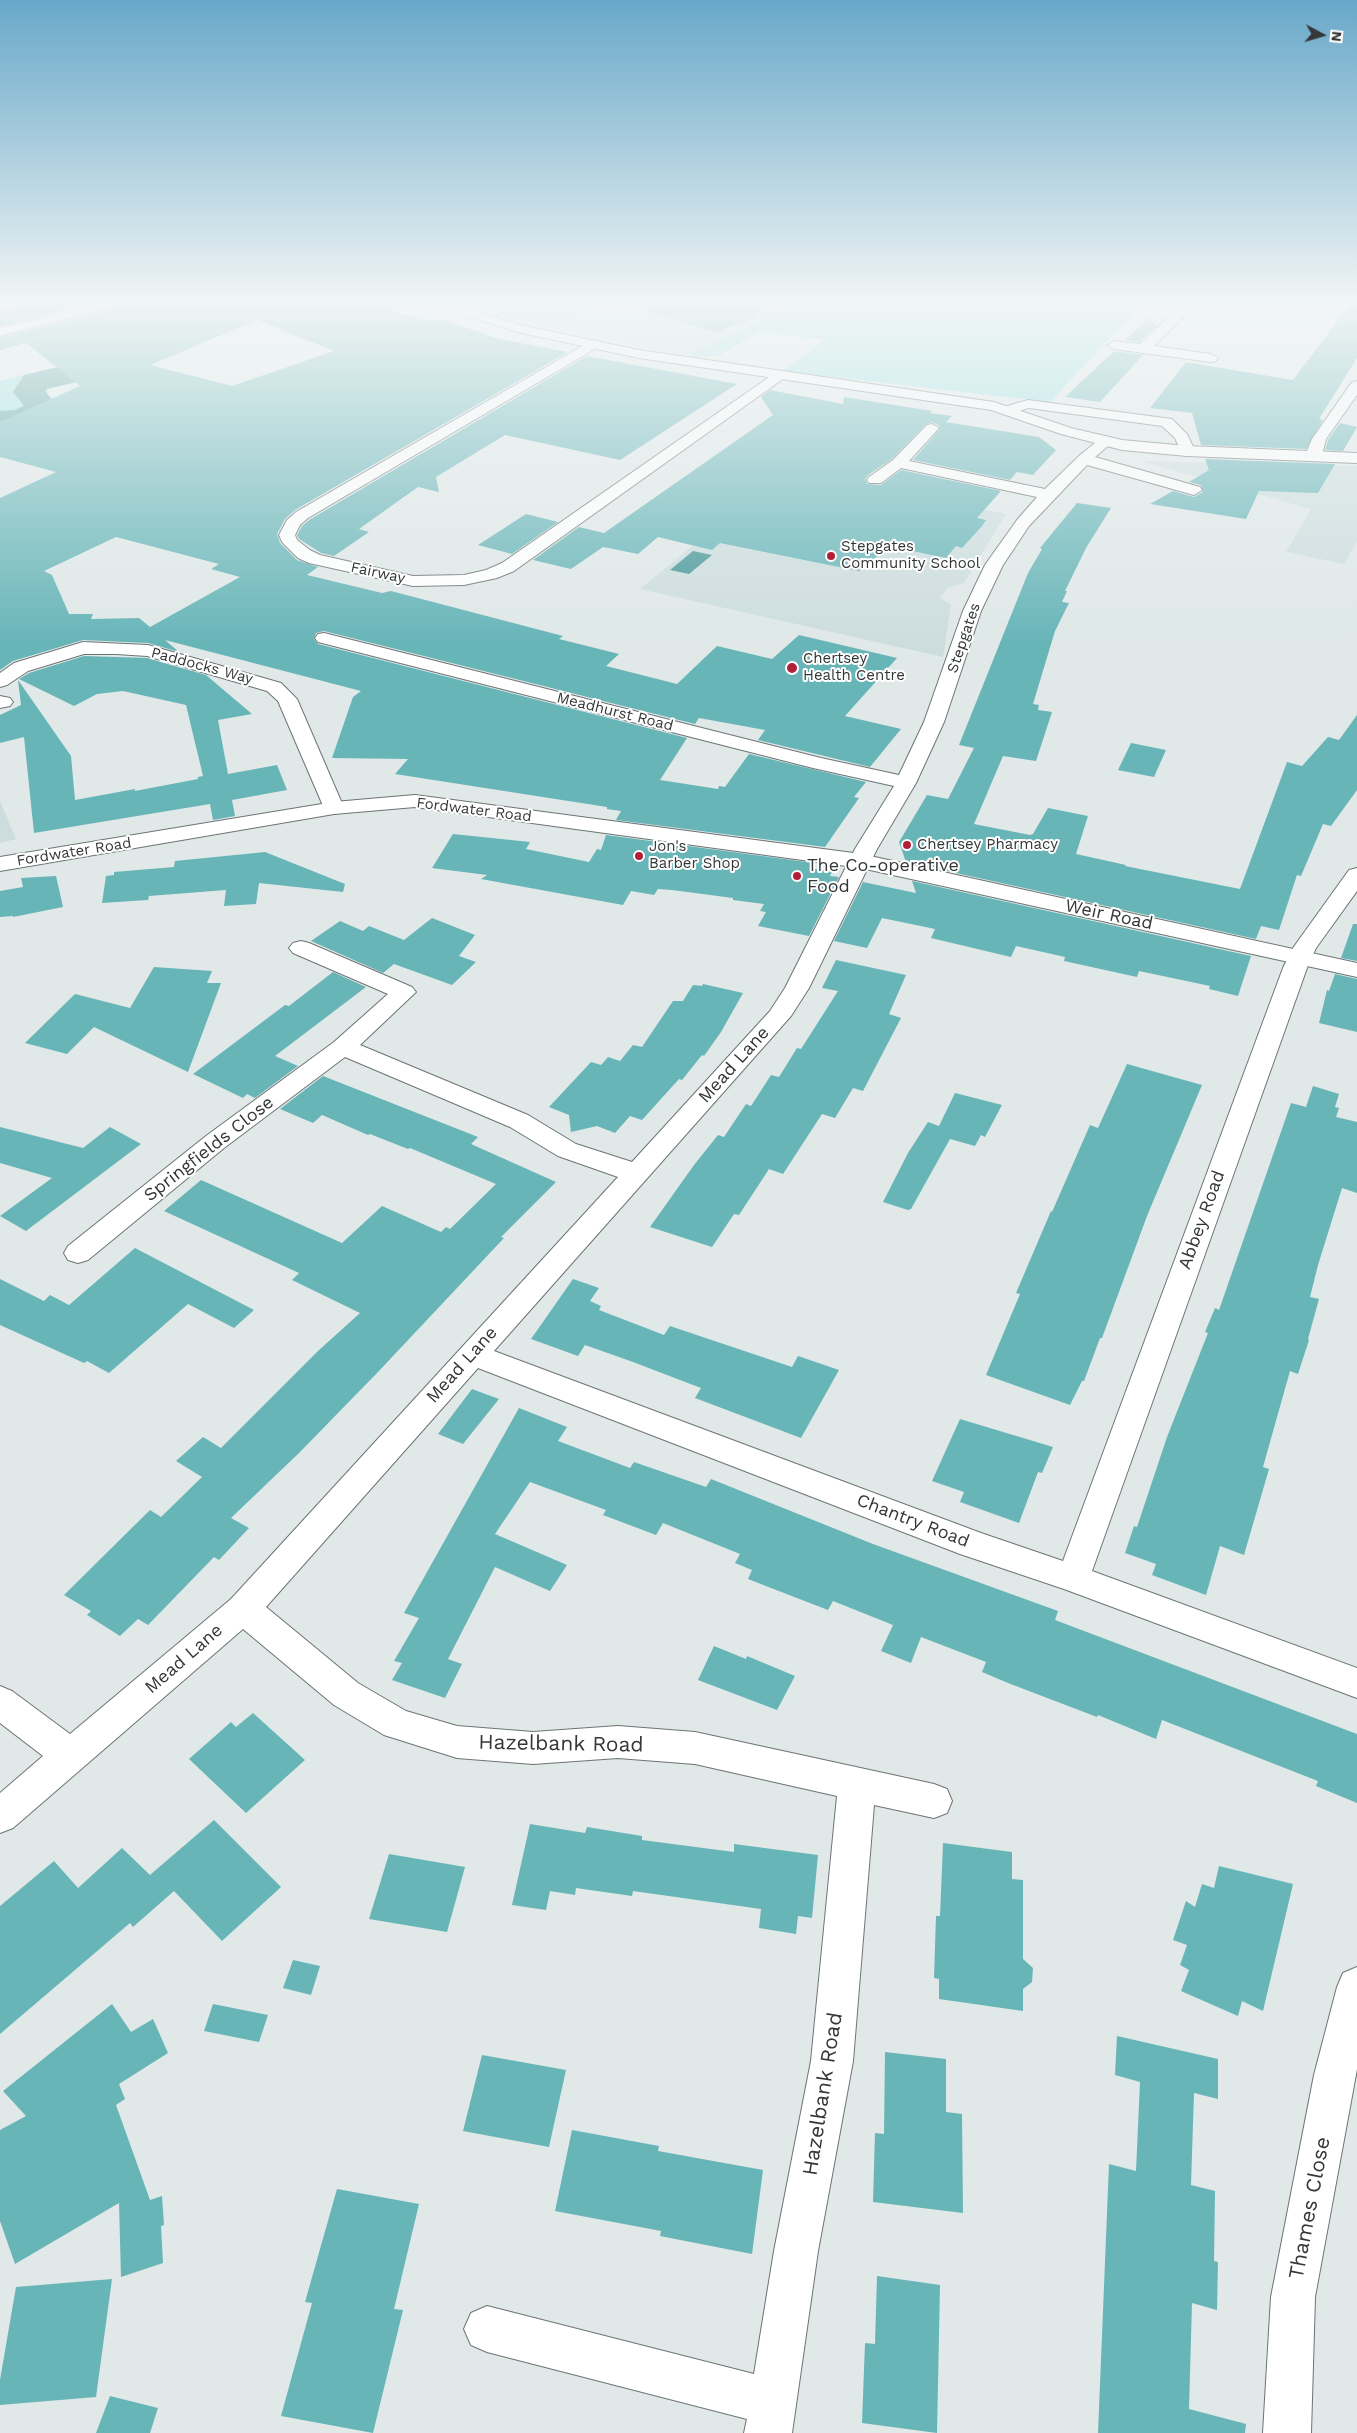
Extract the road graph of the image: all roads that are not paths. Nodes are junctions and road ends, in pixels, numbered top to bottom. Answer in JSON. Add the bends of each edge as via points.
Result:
{"nodes":[{"id":1,"x":471,"y":416,"type":"edge"},
{"id":2,"x":723,"y":416,"type":"edge"},
{"id":3,"x":1024,"y":416,"type":"edge"},
{"id":4,"x":1119,"y":416,"type":"edge"},
{"id":5,"x":1336,"y":416,"type":"edge"},
{"id":6,"x":932,"y":428,"type":"dead end"},
{"id":7,"x":1106,"y":441,"type":"junction"},
{"id":8,"x":1187,"y":451,"type":"junction"},
{"id":9,"x":1317,"y":456,"type":"junction"},
{"id":10,"x":1357,"y":458,"type":"edge"},
{"id":11,"x":1084,"y":459,"type":"junction"},
{"id":12,"x":898,"y":463,"type":"junction"},
{"id":13,"x":876,"y":480,"type":"dead end"},
{"id":14,"x":1194,"y":490,"type":"dead end"},
{"id":15,"x":1048,"y":494,"type":"junction"},
{"id":16,"x":324,"y":638,"type":"dead end"},
{"id":17,"x":0,"y":680,"type":"edge"},
{"id":18,"x":906,"y":783,"type":"junction"},
{"id":19,"x":334,"y":808,"type":"junction"},
{"id":20,"x":861,"y":861,"type":"junction"},
{"id":21,"x":0,"y":864,"type":"edge"},
{"id":22,"x":1357,"y":875,"type":"edge"},
{"id":23,"x":301,"y":948,"type":"dead end"},
{"id":24,"x":1300,"y":957,"type":"junction"},
{"id":25,"x":1357,"y":970,"type":"edge"},
{"id":26,"x":343,"y":1047,"type":"junction"},
{"id":27,"x":636,"y":1173,"type":"junction"},
{"id":28,"x":78,"y":1253,"type":"dead end"},
{"id":29,"x":472,"y":1354,"type":"junction"},
{"id":30,"x":1073,"y":1578,"type":"junction"},
{"id":31,"x":243,"y":1609,"type":"junction"},
{"id":32,"x":1357,"y":1683,"type":"edge"},
{"id":33,"x":0,"y":1702,"type":"edge"},
{"id":34,"x":71,"y":1756,"type":"junction"},
{"id":35,"x":857,"y":1784,"type":"junction"},
{"id":36,"x":934,"y":1801,"type":"dead end"},
{"id":37,"x":0,"y":1816,"type":"edge"},
{"id":38,"x":1357,"y":1987,"type":"edge"},
{"id":39,"x":487,"y":2328,"type":"dead end"},
{"id":40,"x":770,"y":2418,"type":"edge"},
{"id":41,"x":1287,"y":2433,"type":"edge"}],
"edges":[{"from":1,"to":2,"type":"street","name":"Fairway","via":[[302,515],[293,522],[287,535],[290,542],[315,559],[413,580],[464,580],[491,574],[508,567]]},
{"from":3,"to":7,"type":"street"},
{"from":4,"to":8,"type":"street","via":[[1167,422],[1182,437]]},
{"from":5,"to":9,"type":"street","via":[[1319,439],[1315,451]]},
{"from":6,"to":12,"type":"street"},
{"from":7,"to":8,"type":"street"},
{"from":7,"to":11,"type":"street","name":"Stepgates"},
{"from":8,"to":9,"type":"street"},
{"from":9,"to":10,"type":"street"},
{"from":11,"to":14,"type":"street"},
{"from":11,"to":15,"type":"street","name":"Stepgates"},
{"from":12,"to":13,"type":"street"},
{"from":12,"to":15,"type":"street"},
{"from":15,"to":18,"type":"street","name":"Stepgates","via":[[1004,549],[986,579],[934,722]]},
{"from":16,"to":18,"type":"street","name":"Meadhurst Road"},
{"from":17,"to":19,"type":"street","name":"Paddocks Way","via":[[21,667],[53,656],[83,648],[116,648],[148,651],[274,687],[287,699]]},
{"from":18,"to":20,"type":"street","name":"Stepgates"},
{"from":19,"to":20,"type":"street","name":"Fordwater Road","via":[[387,802],[447,804]]},
{"from":19,"to":21,"type":"street","name":"Fordwater Road"},
{"from":20,"to":24,"type":"street","name":"Weir Road"},
{"from":20,"to":27,"type":"street","name":"Mead Lane","via":[[797,988],[779,1016]]},
{"from":22,"to":24,"type":"street","name":"Abbey Road"},
{"from":23,"to":26,"type":"street","name":"Springfields Close","via":[[404,992]]},
{"from":24,"to":25,"type":"street","name":"Weir Road"},
{"from":24,"to":30,"type":"street","name":"Abbey Road"},
{"from":26,"to":27,"type":"street","via":[[519,1121],[567,1150]]},
{"from":26,"to":28,"type":"street","name":"Springfields Close","via":[[215,1142]]},
{"from":27,"to":29,"type":"street","name":"Mead Lane"},
{"from":29,"to":30,"type":"street","name":"Chantry Road","via":[[972,1544]]},
{"from":29,"to":31,"type":"street","name":"Mead Lane"},
{"from":30,"to":32,"type":"street","name":"Chantry Road"},
{"from":31,"to":34,"type":"street","name":"Mead Lane"},
{"from":31,"to":35,"type":"street","name":"Hazelbank Road","via":[[346,1694],[397,1724],[457,1742],[533,1748],[618,1742],[696,1748]]},
{"from":33,"to":34,"type":"street"},
{"from":34,"to":37,"type":"street","name":"Mead Lane"},
{"from":35,"to":36,"type":"street","name":"Hazelbank Road"},
{"from":35,"to":40,"type":"street","name":"Hazelbank Road","via":[[832,2061],[796,2251]]},
{"from":38,"to":41,"type":"street","name":"Thames Close","via":[[1335,2075],[1293,2297]]},
{"from":39,"to":40,"type":"street","name":"Hazelbank Road"}]}
